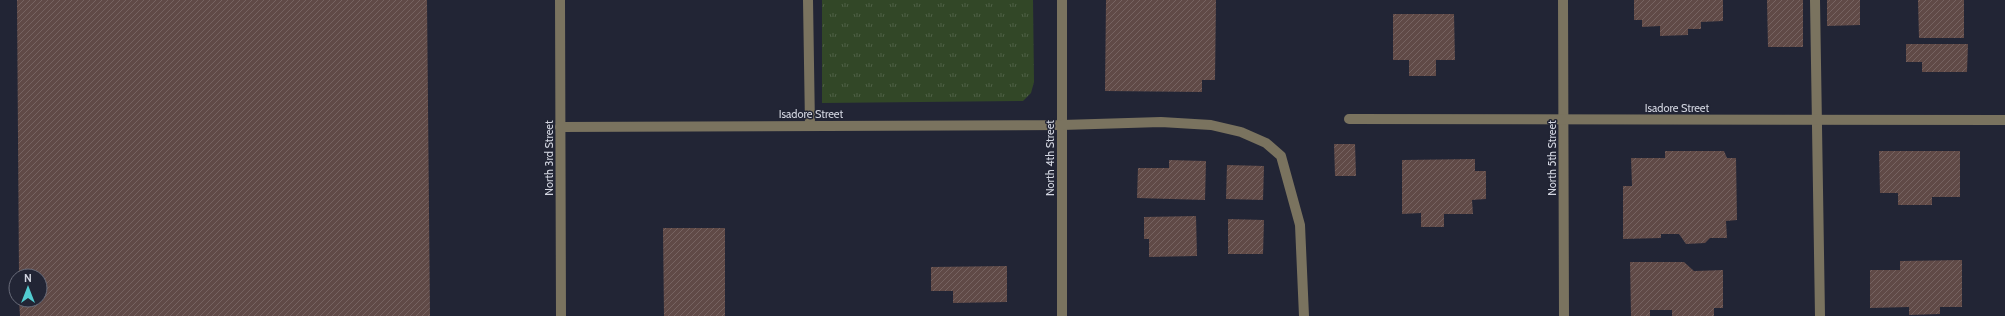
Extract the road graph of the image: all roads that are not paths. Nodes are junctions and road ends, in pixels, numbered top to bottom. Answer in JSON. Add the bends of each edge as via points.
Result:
{"nodes":[{"id":1,"x":560,"y":0,"type":"edge"},
{"id":2,"x":808,"y":0,"type":"edge"},
{"id":3,"x":1062,"y":0,"type":"edge"},
{"id":4,"x":1563,"y":0,"type":"edge"},
{"id":5,"x":1815,"y":0,"type":"edge"},
{"id":6,"x":1349,"y":119,"type":"dead end"},
{"id":7,"x":1564,"y":120,"type":"junction"},
{"id":8,"x":2005,"y":120,"type":"edge"},
{"id":9,"x":1817,"y":121,"type":"junction"},
{"id":10,"x":1062,"y":125,"type":"junction"},
{"id":11,"x":810,"y":126,"type":"junction"},
{"id":12,"x":560,"y":127,"type":"junction"},
{"id":13,"x":561,"y":316,"type":"edge"},
{"id":14,"x":1062,"y":316,"type":"edge"},
{"id":15,"x":1304,"y":316,"type":"edge"},
{"id":16,"x":1564,"y":316,"type":"edge"},
{"id":17,"x":1820,"y":316,"type":"edge"}],
"edges":[{"from":1,"to":12,"type":"street","name":"North 3rd Street"},
{"from":2,"to":11,"type":"street"},
{"from":3,"to":10,"type":"street","name":"North 4th Street"},
{"from":4,"to":7,"type":"street","name":"North 5th Street"},
{"from":5,"to":9,"type":"street"},
{"from":6,"to":7,"type":"street","name":"Isadore Street"},
{"from":7,"to":9,"type":"street","name":"Isadore Street"},
{"from":7,"to":16,"type":"street","name":"North 5th Street"},
{"from":8,"to":9,"type":"street","name":"Isadore Street"},
{"from":9,"to":17,"type":"street"},
{"from":10,"to":11,"type":"street","name":"Isadore Street"},
{"from":10,"to":14,"type":"street","name":"North 4th Street"},
{"from":10,"to":15,"type":"street","name":"Isadore Street","via":[[1161,122],[1211,124],[1241,132],[1266,143],[1281,156],[1300,224]]},
{"from":11,"to":12,"type":"street","name":"Isadore Street"},
{"from":12,"to":13,"type":"street","name":"North 3rd Street"}]}
